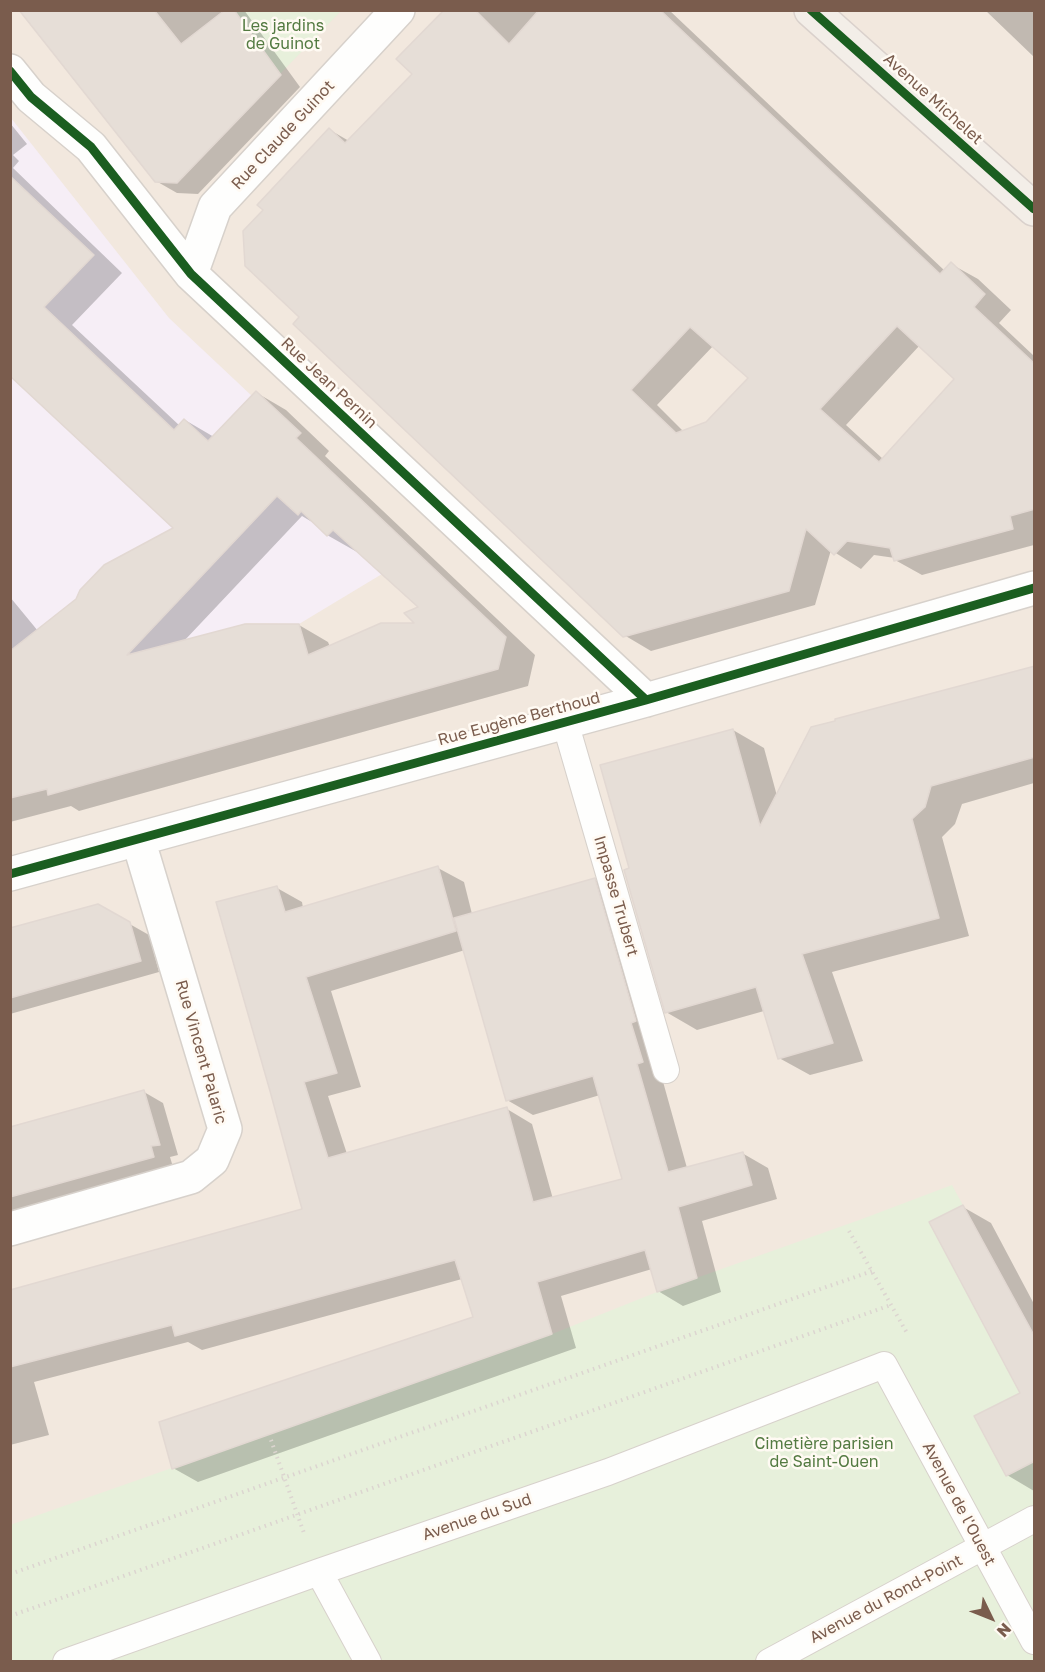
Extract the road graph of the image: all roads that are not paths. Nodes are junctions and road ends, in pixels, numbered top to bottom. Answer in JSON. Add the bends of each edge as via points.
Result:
{"nodes":[{"id":1,"x":398,"y":10,"type":"edge"},
{"id":2,"x":812,"y":10,"type":"edge"},
{"id":3,"x":10,"y":71,"type":"edge"},
{"id":4,"x":1033,"y":206,"type":"edge"},
{"id":5,"x":191,"y":274,"type":"junction"},
{"id":6,"x":1035,"y":588,"type":"edge"},
{"id":7,"x":646,"y":700,"type":"junction"},
{"id":8,"x":565,"y":722,"type":"junction"},
{"id":9,"x":138,"y":839,"type":"junction"},
{"id":10,"x":10,"y":874,"type":"edge"},
{"id":11,"x":666,"y":1070,"type":"dead end"},
{"id":12,"x":10,"y":1229,"type":"edge"},
{"id":13,"x":884,"y":1365,"type":"joint"},
{"id":14,"x":1035,"y":1519,"type":"edge"},
{"id":15,"x":982,"y":1547,"type":"junction"},
{"id":16,"x":320,"y":1572,"type":"junction"},
{"id":17,"x":1035,"y":1641,"type":"edge"},
{"id":18,"x":66,"y":1662,"type":"edge"},
{"id":19,"x":368,"y":1662,"type":"edge"},
{"id":20,"x":769,"y":1662,"type":"edge"}],
"edges":[{"from":1,"to":5,"type":"street","name":"Rue Claude Guinot","via":[[215,207]]},
{"from":2,"to":4,"type":"main road","name":"Avenue Michelet"},
{"from":3,"to":5,"type":"street","name":"Rue Jean Pernin","via":[[31,97],[91,147]]},
{"from":5,"to":7,"type":"street","name":"Rue Jean Pernin"},
{"from":6,"to":7,"type":"street","name":"Rue Eugène Berthoud"},
{"from":7,"to":8,"type":"street","name":"Rue Eugène Berthoud"},
{"from":8,"to":9,"type":"street","name":"Rue Eugène Berthoud"},
{"from":8,"to":11,"type":"lane","name":"Impasse Trubert"},
{"from":9,"to":10,"type":"street","name":"Rue Eugène Berthoud"},
{"from":9,"to":12,"type":"street","name":"Rue Vincent Palaric","via":[[225,1129],[213,1160],[191,1177]]},
{"from":13,"to":15,"type":"lane","name":"Avenue de l'Ouest"},
{"from":13,"to":16,"type":"lane","name":"Avenue du Sud","via":[[608,1472]]},
{"from":14,"to":15,"type":"lane","name":"Avenue du Rond-Point"},
{"from":15,"to":17,"type":"lane","name":"Avenue de l'Ouest"},
{"from":15,"to":20,"type":"lane","name":"Avenue du Rond-Point"},
{"from":16,"to":18,"type":"lane","name":"Avenue du Sud"},
{"from":16,"to":19,"type":"lane"}]}
